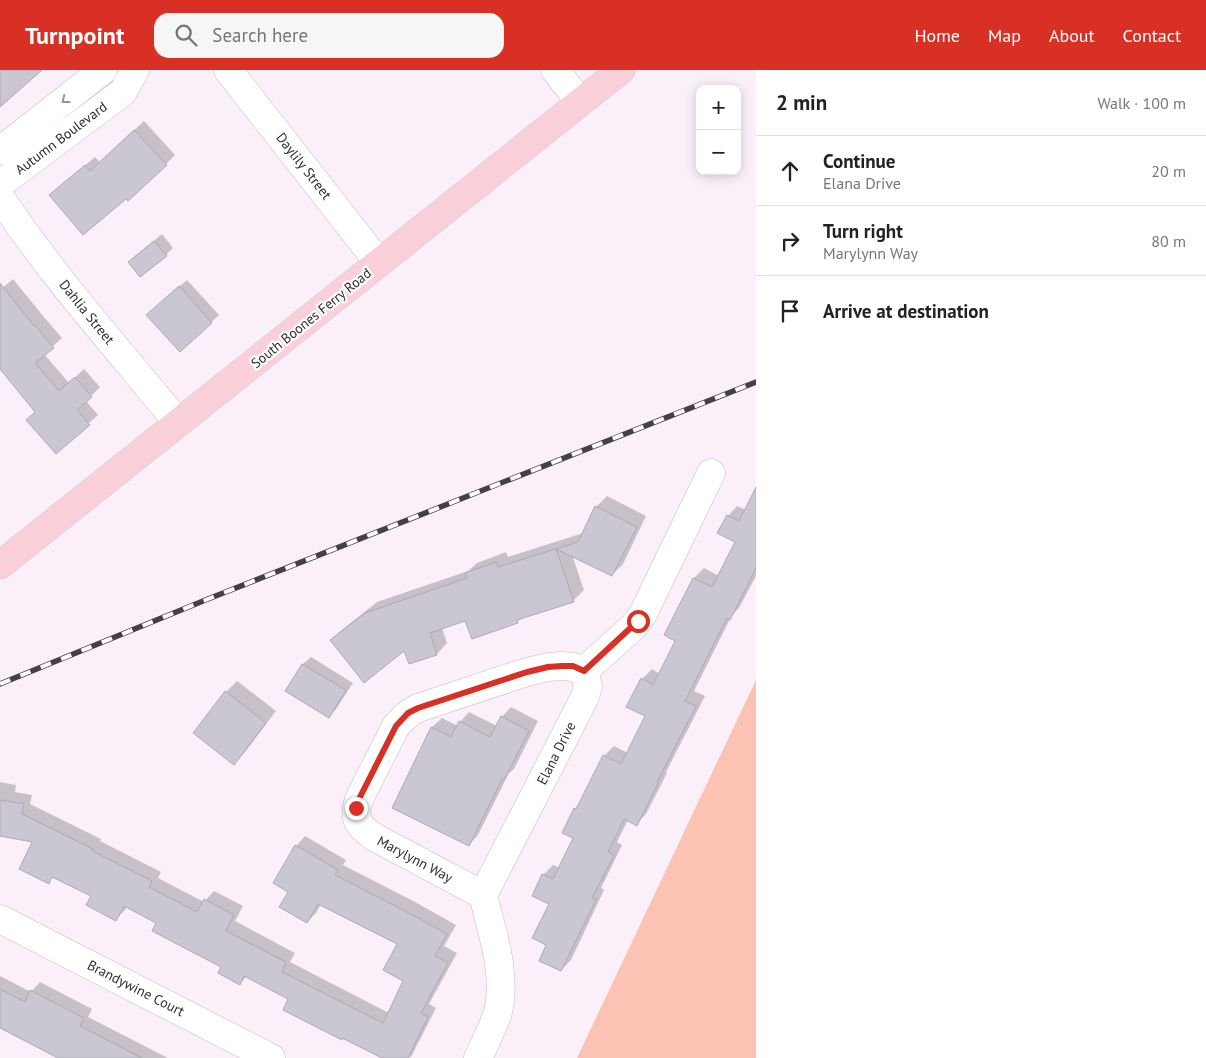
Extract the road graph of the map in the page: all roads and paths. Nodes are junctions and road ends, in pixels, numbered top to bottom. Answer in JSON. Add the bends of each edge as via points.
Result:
{"nodes":[{"id":1,"x":103,"y":70,"type":"edge"},
{"id":2,"x":228,"y":70,"type":"edge"},
{"id":3,"x":621,"y":70,"type":"edge"},
{"id":4,"x":556,"y":72,"type":"edge"},
{"id":5,"x":128,"y":76,"type":"edge"},
{"id":6,"x":580,"y":102,"type":"junction"},
{"id":7,"x":0,"y":152,"type":"edge"},
{"id":8,"x":0,"y":184,"type":"edge"},
{"id":9,"x":0,"y":198,"type":"edge"},
{"id":10,"x":379,"y":263,"type":"junction"},
{"id":11,"x":178,"y":423,"type":"junction"},
{"id":12,"x":711,"y":473,"type":"dead end"},
{"id":13,"x":0,"y":565,"type":"edge"},
{"id":14,"x":584,"y":671,"type":"junction"},
{"id":15,"x":483,"y":895,"type":"junction"},
{"id":16,"x":0,"y":919,"type":"edge"},
{"id":17,"x":271,"y":1058,"type":"edge"},
{"id":18,"x":478,"y":1058,"type":"edge"}],
"edges":[{"from":1,"to":7,"type":"street","name":"Autumn Boulevard","one_way":true},
{"from":2,"to":10,"type":"street","name":"Daylily Street"},
{"from":3,"to":6,"type":"main road","name":"South Boones Ferry Road"},
{"from":4,"to":6,"type":"street"},
{"from":5,"to":8,"type":"street","name":"Autumn Boulevard"},
{"from":6,"to":10,"type":"main road","name":"South Boones Ferry Road"},
{"from":9,"to":11,"type":"street","name":"Dahlia Street","via":[[72,294]]},
{"from":10,"to":11,"type":"main road","name":"South Boones Ferry Road"},
{"from":11,"to":13,"type":"main road","name":"South Boones Ferry Road"},
{"from":12,"to":14,"type":"street","via":[[644,614]]},
{"from":14,"to":15,"type":"street","name":"Elana Drive","via":[[588,686],[585,697]]},
{"from":14,"to":15,"type":"street","name":"Marylynn Way","via":[[573,666],[534,670],[408,713],[396,726],[360,797],[356,808],[361,827]]},
{"from":15,"to":18,"type":"street","via":[[500,967],[500,992],[498,1012]]},
{"from":16,"to":17,"type":"street","name":"Brandywine Court"}]}
